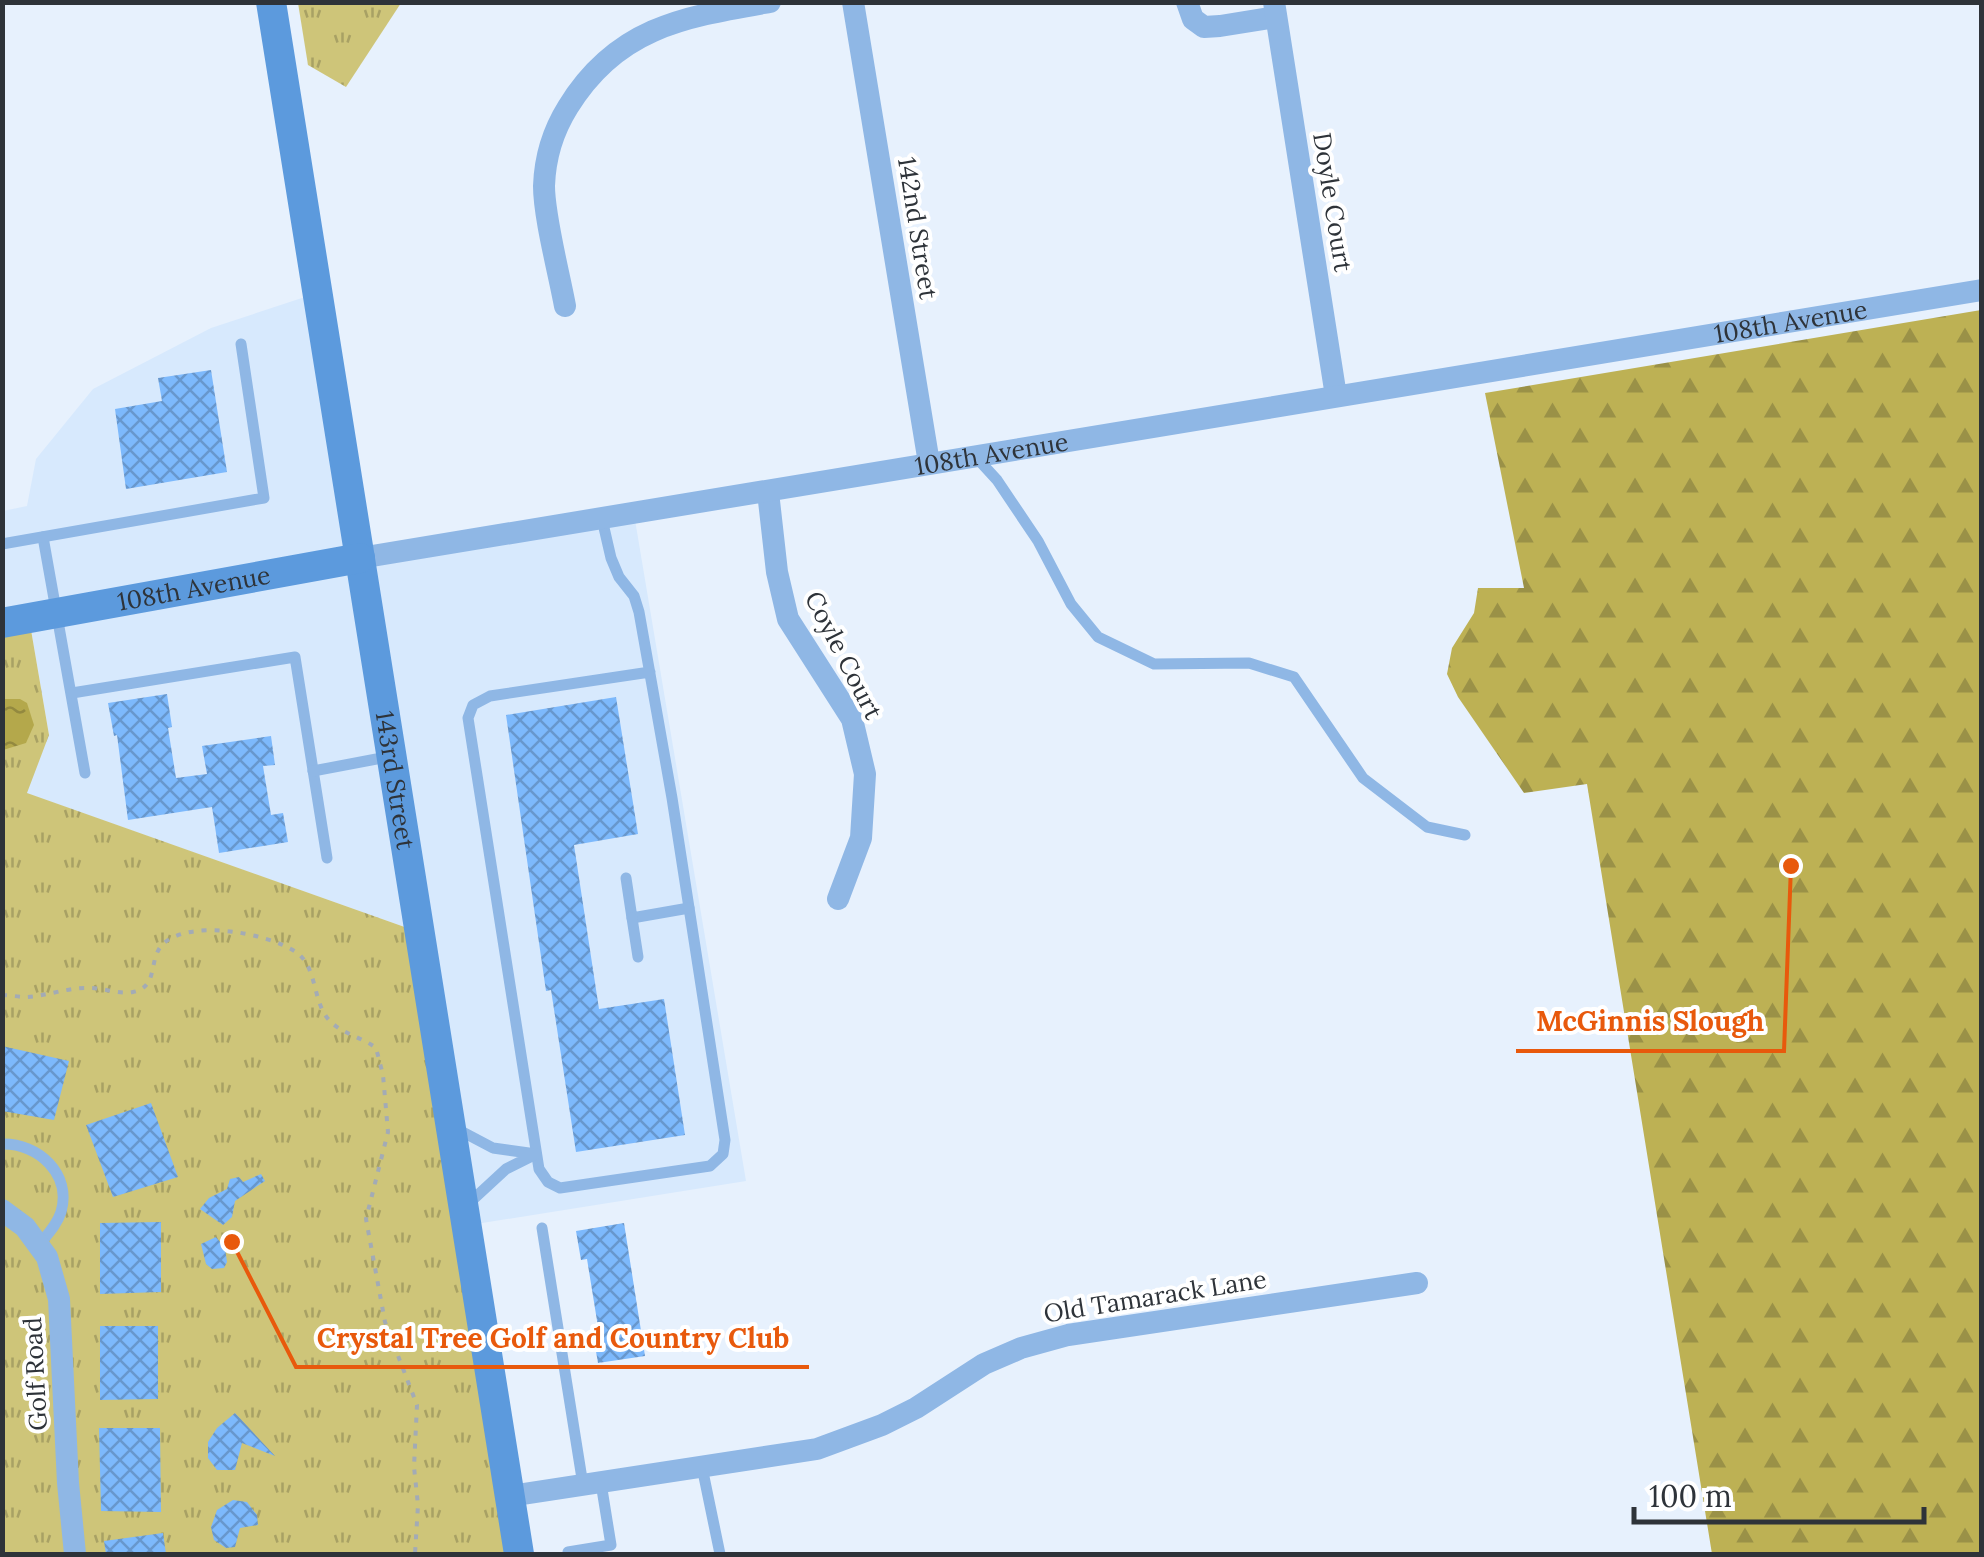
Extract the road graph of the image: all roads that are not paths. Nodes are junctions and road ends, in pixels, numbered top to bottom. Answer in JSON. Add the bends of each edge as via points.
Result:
{"nodes":[{"id":1,"x":271,"y":2,"type":"edge"},
{"id":2,"x":770,"y":2,"type":"edge"},
{"id":3,"x":853,"y":2,"type":"edge"},
{"id":4,"x":1187,"y":2,"type":"edge"},
{"id":5,"x":1275,"y":10,"type":"edge"},
{"id":6,"x":1982,"y":290,"type":"edge"},
{"id":7,"x":565,"y":306,"type":"dead end"},
{"id":8,"x":241,"y":344,"type":"dead end"},
{"id":9,"x":1336,"y":396,"type":"junction"},
{"id":10,"x":975,"y":456,"type":"junction"},
{"id":11,"x":929,"y":463,"type":"junction"},
{"id":12,"x":768,"y":492,"type":"junction"},
{"id":13,"x":602,"y":519,"type":"junction"},
{"id":14,"x":42,"y":537,"type":"junction"},
{"id":15,"x":2,"y":544,"type":"edge"},
{"id":16,"x":360,"y":558,"type":"junction"},
{"id":17,"x":58,"y":613,"type":"junction"},
{"id":18,"x":2,"y":623,"type":"edge"},
{"id":19,"x":650,"y":672,"type":"junction"},
{"id":20,"x":72,"y":693,"type":"junction"},
{"id":21,"x":392,"y":756,"type":"junction"},
{"id":22,"x":313,"y":770,"type":"junction"},
{"id":23,"x":85,"y":773,"type":"dead end"},
{"id":24,"x":1464,"y":834,"type":"dead end"},
{"id":25,"x":327,"y":858,"type":"dead end"},
{"id":26,"x":626,"y":878,"type":"dead end"},
{"id":27,"x":838,"y":899,"type":"dead end"},
{"id":28,"x":689,"y":908,"type":"junction"},
{"id":29,"x":632,"y":918,"type":"junction"},
{"id":30,"x":638,"y":957,"type":"dead end"},
{"id":31,"x":451,"y":1126,"type":"junction"},
{"id":32,"x":2,"y":1144,"type":"edge"},
{"id":33,"x":536,"y":1154,"type":"junction"},
{"id":34,"x":464,"y":1208,"type":"junction"},
{"id":35,"x":2,"y":1210,"type":"edge"},
{"id":36,"x":542,"y":1228,"type":"dead end"},
{"id":37,"x":38,"y":1246,"type":"junction"},
{"id":38,"x":1417,"y":1282,"type":"dead end"},
{"id":39,"x":702,"y":1467,"type":"junction"},
{"id":40,"x":592,"y":1484,"type":"junction"},
{"id":41,"x":510,"y":1496,"type":"junction"},
{"id":42,"x":568,"y":1552,"type":"edge"},
{"id":43,"x":75,"y":1554,"type":"edge"},
{"id":44,"x":520,"y":1554,"type":"edge"},
{"id":45,"x":720,"y":1554,"type":"edge"}],
"edges":[{"from":1,"to":16,"type":"main road","name":"143rd Street"},
{"from":2,"to":7,"type":"street","via":[[654,28],[609,55],[579,89],[552,134],[544,188]]},
{"from":3,"to":11,"type":"street","name":"142nd Street"},
{"from":4,"to":5,"type":"street","name":"Doyle Court","via":[[1193,20],[1204,26]]},
{"from":5,"to":9,"type":"street","name":"Doyle Court"},
{"from":6,"to":9,"type":"street","name":"108th Avenue"},
{"from":8,"to":14,"type":"lane","via":[[264,498]]},
{"from":9,"to":10,"type":"street","name":"108th Avenue"},
{"from":10,"to":11,"type":"street","name":"108th Avenue"},
{"from":10,"to":24,"type":"lane","via":[[1098,638],[1154,664],[1249,663],[1294,676],[1364,778],[1427,827]]},
{"from":11,"to":12,"type":"street","name":"108th Avenue"},
{"from":12,"to":13,"type":"street","name":"108th Avenue"},
{"from":12,"to":27,"type":"street","name":"Coyle Court","via":[[788,619],[852,718],[865,774],[861,838]]},
{"from":13,"to":16,"type":"street","name":"108th Avenue"},
{"from":13,"to":19,"type":"lane","via":[[620,578],[634,596]]},
{"from":14,"to":15,"type":"lane"},
{"from":14,"to":17,"type":"lane"},
{"from":16,"to":17,"type":"main road","name":"108th Avenue"},
{"from":16,"to":21,"type":"main road","name":"143rd Street"},
{"from":17,"to":18,"type":"main road","name":"108th Avenue"},
{"from":17,"to":20,"type":"lane"},
{"from":19,"to":28,"type":"lane"},
{"from":19,"to":33,"type":"lane","via":[[490,696],[468,718]]},
{"from":20,"to":22,"type":"lane","via":[[295,657]]},
{"from":20,"to":23,"type":"lane"},
{"from":21,"to":22,"type":"lane"},
{"from":21,"to":31,"type":"main road","name":"143rd Street"},
{"from":22,"to":25,"type":"lane"},
{"from":26,"to":29,"type":"lane"},
{"from":28,"to":29,"type":"lane"},
{"from":28,"to":33,"type":"lane","via":[[723,1154],[710,1166],[560,1188],[548,1182]]},
{"from":29,"to":30,"type":"lane"},
{"from":31,"to":33,"type":"lane","via":[[493,1148]]},
{"from":31,"to":34,"type":"main road","name":"143rd Street"},
{"from":32,"to":37,"type":"lane","via":[[27,1146],[48,1159],[59,1183],[62,1208]]},
{"from":33,"to":34,"type":"lane","via":[[506,1168]]},
{"from":34,"to":41,"type":"main road","name":"143rd Street"},
{"from":35,"to":37,"type":"street","name":"Golf Road"},
{"from":36,"to":40,"type":"lane"},
{"from":37,"to":43,"type":"street","name":"Golf Road","via":[[60,1299]]},
{"from":38,"to":39,"type":"street","name":"Old Tamarack Lane","via":[[1036,1343],[984,1364],[882,1426],[816,1450]]},
{"from":39,"to":40,"type":"street","name":"Old Tamarack Lane"},
{"from":39,"to":45,"type":"lane"},
{"from":40,"to":41,"type":"street","name":"Old Tamarack Lane"},
{"from":40,"to":42,"type":"lane","via":[[611,1545]]},
{"from":41,"to":44,"type":"main road","name":"143rd Street"}]}
